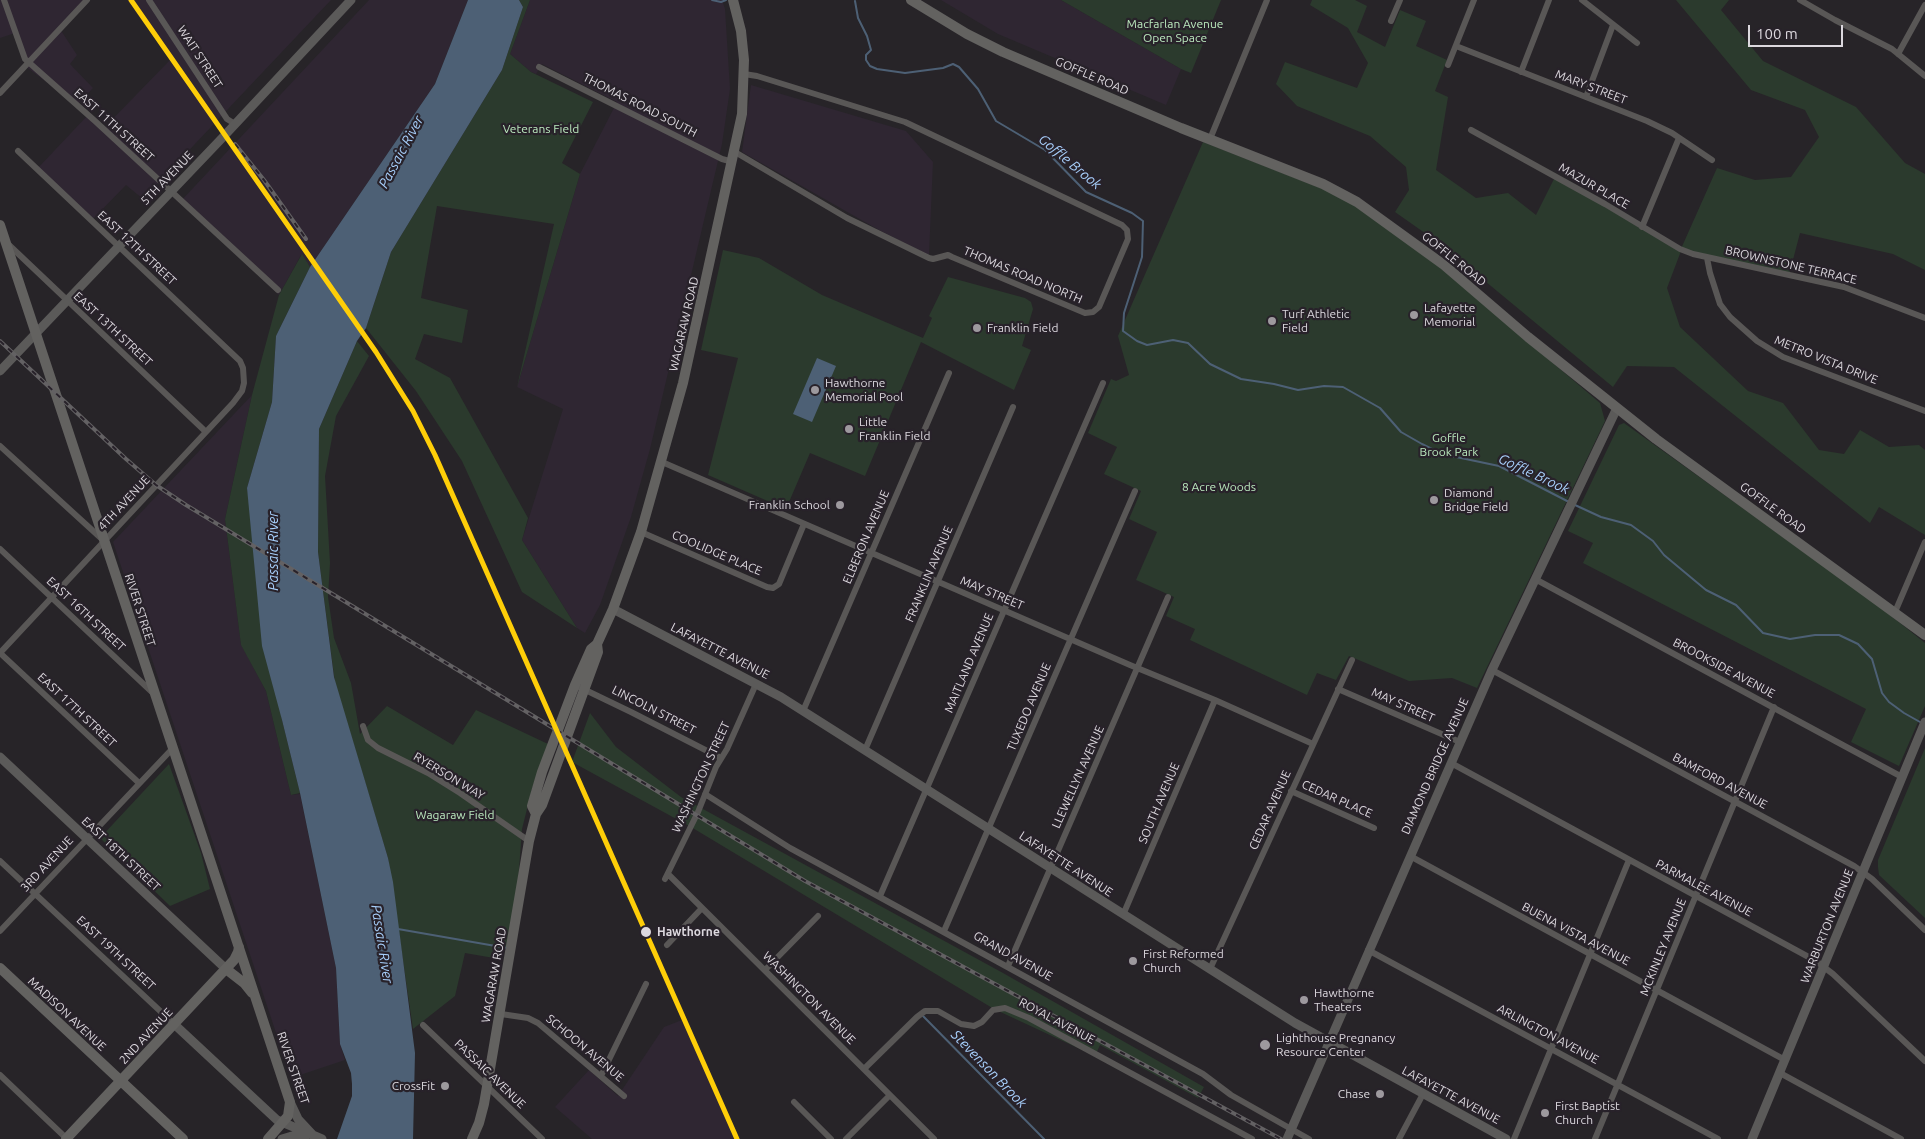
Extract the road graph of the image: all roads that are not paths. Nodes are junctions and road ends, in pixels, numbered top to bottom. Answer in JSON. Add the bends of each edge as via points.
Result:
{"nodes":[{"id":1,"x":4,"y":0,"type":"edge"},
{"id":2,"x":87,"y":0,"type":"edge"},
{"id":3,"x":149,"y":0,"type":"edge"},
{"id":4,"x":351,"y":0,"type":"edge"},
{"id":5,"x":911,"y":0,"type":"edge"},
{"id":6,"x":1267,"y":0,"type":"edge"},
{"id":7,"x":1400,"y":0,"type":"edge"},
{"id":8,"x":1474,"y":0,"type":"edge"},
{"id":9,"x":1549,"y":0,"type":"edge"},
{"id":10,"x":1582,"y":0,"type":"edge"},
{"id":11,"x":1800,"y":0,"type":"edge"},
{"id":12,"x":734,"y":2,"type":"edge"},
{"id":13,"x":1925,"y":5,"type":"edge"},
{"id":14,"x":1391,"y":22,"type":"dead end"},
{"id":15,"x":1613,"y":25,"type":"junction"},
{"id":16,"x":1637,"y":43,"type":"dead end"},
{"id":17,"x":1456,"y":46,"type":"junction"},
{"id":18,"x":1898,"y":54,"type":"junction"},
{"id":19,"x":29,"y":63,"type":"junction"},
{"id":20,"x":1448,"y":65,"type":"dead end"},
{"id":21,"x":539,"y":67,"type":"dead end"},
{"id":22,"x":1521,"y":72,"type":"junction"},
{"id":23,"x":744,"y":74,"type":"junction"},
{"id":24,"x":1925,"y":76,"type":"edge"},
{"id":25,"x":0,"y":93,"type":"edge"},
{"id":26,"x":1586,"y":97,"type":"junction"},
{"id":27,"x":235,"y":124,"type":"junction"},
{"id":28,"x":1471,"y":130,"type":"dead end"},
{"id":29,"x":1679,"y":138,"type":"junction"},
{"id":30,"x":1210,"y":139,"type":"junction"},
{"id":31,"x":18,"y":151,"type":"dead end"},
{"id":32,"x":734,"y":157,"type":"junction"},
{"id":33,"x":1712,"y":160,"type":"dead end"},
{"id":34,"x":170,"y":192,"type":"junction"},
{"id":35,"x":0,"y":226,"type":"edge"},
{"id":36,"x":1642,"y":227,"type":"junction"},
{"id":37,"x":5,"y":242,"type":"junction"},
{"id":38,"x":119,"y":246,"type":"junction"},
{"id":39,"x":1707,"y":258,"type":"junction"},
{"id":40,"x":278,"y":290,"type":"dead end"},
{"id":41,"x":67,"y":302,"type":"junction"},
{"id":42,"x":1925,"y":318,"type":"edge"},
{"id":43,"x":36,"y":335,"type":"junction"},
{"id":44,"x":240,"y":361,"type":"joint"},
{"id":45,"x":0,"y":371,"type":"edge"},
{"id":46,"x":949,"y":373,"type":"dead end"},
{"id":47,"x":1103,"y":383,"type":"dead end"},
{"id":48,"x":1013,"y":407,"type":"dead end"},
{"id":49,"x":1617,"y":408,"type":"junction"},
{"id":50,"x":1925,"y":411,"type":"edge"},
{"id":51,"x":206,"y":432,"type":"junction"},
{"id":52,"x":0,"y":446,"type":"edge"},
{"id":53,"x":662,"y":462,"type":"junction"},
{"id":54,"x":1135,"y":491,"type":"dead end"},
{"id":55,"x":804,"y":524,"type":"junction"},
{"id":56,"x":641,"y":532,"type":"junction"},
{"id":57,"x":104,"y":541,"type":"junction"},
{"id":58,"x":1925,"y":542,"type":"edge"},
{"id":59,"x":0,"y":549,"type":"edge"},
{"id":60,"x":871,"y":553,"type":"junction"},
{"id":61,"x":1536,"y":579,"type":"junction"},
{"id":62,"x":938,"y":582,"type":"junction"},
{"id":63,"x":1168,"y":597,"type":"dead end"},
{"id":64,"x":51,"y":598,"type":"junction"},
{"id":65,"x":613,"y":609,"type":"junction"},
{"id":66,"x":1004,"y":611,"type":"junction"},
{"id":67,"x":1895,"y":612,"type":"junction"},
{"id":68,"x":1925,"y":635,"type":"edge"},
{"id":69,"x":1071,"y":640,"type":"junction"},
{"id":70,"x":0,"y":653,"type":"edge"},
{"id":71,"x":1352,"y":660,"type":"dead end"},
{"id":72,"x":1138,"y":668,"type":"junction"},
{"id":73,"x":1492,"y":670,"type":"junction"},
{"id":74,"x":756,"y":684,"type":"junction"},
{"id":75,"x":579,"y":687,"type":"junction"},
{"id":76,"x":1338,"y":688,"type":"junction"},
{"id":77,"x":156,"y":696,"type":"junction"},
{"id":78,"x":1215,"y":700,"type":"junction"},
{"id":79,"x":1774,"y":707,"type":"junction"},
{"id":80,"x":803,"y":711,"type":"junction"},
{"id":81,"x":1925,"y":722,"type":"edge"},
{"id":82,"x":363,"y":726,"type":"dead end"},
{"id":83,"x":1460,"y":742,"type":"junction"},
{"id":84,"x":1313,"y":744,"type":"junction"},
{"id":85,"x":173,"y":748,"type":"junction"},
{"id":86,"x":864,"y":750,"type":"junction"},
{"id":87,"x":0,"y":757,"type":"edge"},
{"id":88,"x":721,"y":758,"type":"junction"},
{"id":89,"x":1451,"y":763,"type":"junction"},
{"id":90,"x":1902,"y":777,"type":"junction"},
{"id":91,"x":138,"y":784,"type":"junction"},
{"id":92,"x":926,"y":790,"type":"junction"},
{"id":93,"x":1291,"y":791,"type":"junction"},
{"id":94,"x":705,"y":794,"type":"junction"},
{"id":95,"x":1735,"y":802,"type":"junction"},
{"id":96,"x":1374,"y":828,"type":"dead end"},
{"id":97,"x":988,"y":830,"type":"junction"},
{"id":98,"x":86,"y":839,"type":"junction"},
{"id":99,"x":529,"y":841,"type":"junction"},
{"id":100,"x":1410,"y":856,"type":"junction"},
{"id":101,"x":1629,"y":860,"type":"junction"},
{"id":102,"x":0,"y":861,"type":"edge"},
{"id":103,"x":1050,"y":869,"type":"junction"},
{"id":104,"x":1863,"y":872,"type":"junction"},
{"id":105,"x":666,"y":876,"type":"joint"},
{"id":106,"x":35,"y":894,"type":"junction"},
{"id":107,"x":880,"y":896,"type":"junction"},
{"id":108,"x":1696,"y":896,"type":"junction"},
{"id":109,"x":702,"y":908,"type":"junction"},
{"id":110,"x":1123,"y":915,"type":"junction"},
{"id":111,"x":818,"y":916,"type":"dead end"},
{"id":112,"x":1925,"y":930,"type":"edge"},
{"id":113,"x":0,"y":931,"type":"edge"},
{"id":114,"x":944,"y":931,"type":"junction"},
{"id":115,"x":666,"y":945,"type":"dead end"},
{"id":116,"x":239,"y":947,"type":"junction"},
{"id":117,"x":1368,"y":950,"type":"junction"},
{"id":118,"x":1590,"y":954,"type":"junction"},
{"id":119,"x":1008,"y":966,"type":"junction"},
{"id":120,"x":1824,"y":966,"type":"junction"},
{"id":121,"x":0,"y":968,"type":"edge"},
{"id":122,"x":226,"y":968,"type":"junction"},
{"id":123,"x":1210,"y":969,"type":"junction"},
{"id":124,"x":765,"y":970,"type":"junction"},
{"id":125,"x":646,"y":984,"type":"dead end"},
{"id":126,"x":1657,"y":990,"type":"junction"},
{"id":127,"x":257,"y":1002,"type":"junction"},
{"id":128,"x":501,"y":1014,"type":"junction"},
{"id":129,"x":174,"y":1024,"type":"junction"},
{"id":130,"x":423,"y":1025,"type":"dead end"},
{"id":131,"x":1329,"y":1043,"type":"junction"},
{"id":132,"x":1551,"y":1049,"type":"junction"},
{"id":133,"x":1785,"y":1060,"type":"junction"},
{"id":134,"x":1925,"y":1061,"type":"edge"},
{"id":135,"x":864,"y":1070,"type":"junction"},
{"id":136,"x":1780,"y":1073,"type":"junction"},
{"id":137,"x":0,"y":1075,"type":"edge"},
{"id":138,"x":600,"y":1076,"type":"junction"},
{"id":139,"x":120,"y":1081,"type":"junction"},
{"id":140,"x":1618,"y":1085,"type":"junction"},
{"id":141,"x":487,"y":1087,"type":"junction"},
{"id":142,"x":1423,"y":1094,"type":"junction"},
{"id":143,"x":624,"y":1096,"type":"dead end"},
{"id":144,"x":890,"y":1096,"type":"junction"},
{"id":145,"x":290,"y":1102,"type":"junction"},
{"id":146,"x":794,"y":1102,"type":"dead end"},
{"id":147,"x":282,"y":1124,"type":"junction"},
{"id":148,"x":1292,"y":1129,"type":"junction"},
{"id":149,"x":319,"y":1138,"type":"edge"},
{"id":150,"x":67,"y":1139,"type":"edge"},
{"id":151,"x":183,"y":1139,"type":"edge"},
{"id":152,"x":268,"y":1139,"type":"edge"},
{"id":153,"x":282,"y":1139,"type":"edge"},
{"id":154,"x":472,"y":1139,"type":"edge"},
{"id":155,"x":542,"y":1139,"type":"edge"},
{"id":156,"x":831,"y":1139,"type":"edge"},
{"id":157,"x":846,"y":1139,"type":"edge"},
{"id":158,"x":934,"y":1139,"type":"edge"},
{"id":159,"x":1252,"y":1139,"type":"edge"},
{"id":160,"x":1287,"y":1139,"type":"edge"},
{"id":161,"x":1309,"y":1139,"type":"edge"},
{"id":162,"x":1399,"y":1139,"type":"edge"},
{"id":163,"x":1506,"y":1139,"type":"edge"},
{"id":164,"x":1514,"y":1139,"type":"edge"},
{"id":165,"x":1595,"y":1139,"type":"edge"},
{"id":166,"x":1718,"y":1139,"type":"edge"},
{"id":167,"x":1752,"y":1139,"type":"edge"},
{"id":168,"x":1901,"y":1139,"type":"edge"}],
"edges":[{"from":1,"to":19,"type":"street","name":"EAST 11TH STREET","via":[[21,53]]},
{"from":2,"to":19,"type":"street"},
{"from":3,"to":27,"type":"street","name":"WAIT STREET","via":[[227,119]]},
{"from":4,"to":27,"type":"street","name":"5TH AVENUE"},
{"from":5,"to":30,"type":"main road","name":"GOFFLE ROAD","via":[[1003,52]]},
{"from":6,"to":30,"type":"street"},
{"from":7,"to":14,"type":"street"},
{"from":8,"to":17,"type":"street"},
{"from":9,"to":22,"type":"street"},
{"from":10,"to":15,"type":"street"},
{"from":11,"to":18,"type":"street"},
{"from":12,"to":23,"type":"main road","name":"WAGARAW ROAD","via":[[741,31]]},
{"from":13,"to":18,"type":"street"},
{"from":15,"to":16,"type":"street"},
{"from":15,"to":26,"type":"street"},
{"from":17,"to":20,"type":"street"},
{"from":17,"to":22,"type":"street","name":"MARY STREET"},
{"from":18,"to":24,"type":"street"},
{"from":19,"to":25,"type":"street"},
{"from":19,"to":34,"type":"street","name":"EAST 11TH STREET"},
{"from":21,"to":32,"type":"street","name":"THOMAS ROAD SOUTH","via":[[722,159]]},
{"from":22,"to":26,"type":"street","name":"MARY STREET"},
{"from":23,"to":32,"type":"main road","name":"WAGARAW ROAD","via":[[742,115]]},
{"from":23,"to":32,"type":"street","name":"THOMAS ROAD NORTH","via":[[910,124],[1122,225],[1127,230],[1128,239],[1099,307],[1085,314],[952,256],[929,258]]},
{"from":26,"to":29,"type":"street","name":"MARY STREET","via":[[1647,121]]},
{"from":27,"to":34,"type":"street","name":"5TH AVENUE"},
{"from":28,"to":36,"type":"street","name":"MAZUR PLACE"},
{"from":29,"to":33,"type":"street","name":"MARY STREET"},
{"from":29,"to":36,"type":"street"},
{"from":30,"to":49,"type":"main road","name":"GOFFLE ROAD","via":[[1323,184],[1357,202],[1444,265]]},
{"from":31,"to":38,"type":"street","name":"EAST 12TH STREET"},
{"from":32,"to":53,"type":"main road","name":"WAGARAW ROAD"},
{"from":34,"to":38,"type":"street","name":"5TH AVENUE"},
{"from":34,"to":40,"type":"street","name":"EAST 11TH STREET"},
{"from":35,"to":37,"type":"main road","name":"RIVER STREET"},
{"from":36,"to":39,"type":"street","name":"MAZUR PLACE","via":[[1680,249]]},
{"from":37,"to":41,"type":"street","name":"EAST 13TH STREET"},
{"from":37,"to":43,"type":"main road","name":"RIVER STREET"},
{"from":38,"to":41,"type":"street","name":"5TH AVENUE"},
{"from":38,"to":44,"type":"street","name":"EAST 12TH STREET"},
{"from":39,"to":42,"type":"street","name":"BROWNSTONE TERRACE","via":[[1844,287]]},
{"from":39,"to":50,"type":"street","name":"METRO VISTA DRIVE","via":[[1720,304],[1757,342],[1783,357]]},
{"from":41,"to":43,"type":"street","name":"5TH AVENUE"},
{"from":41,"to":51,"type":"street","name":"EAST 13TH STREET"},
{"from":43,"to":45,"type":"street","name":"5TH AVENUE"},
{"from":43,"to":57,"type":"main road","name":"RIVER STREET"},
{"from":44,"to":51,"type":"street","name":"4TH AVENUE","via":[[244,375],[242,390]]},
{"from":46,"to":60,"type":"street","name":"ELBERON AVENUE"},
{"from":47,"to":66,"type":"street","name":"MAITLAND AVENUE"},
{"from":48,"to":62,"type":"street","name":"FRANKLIN AVENUE"},
{"from":49,"to":61,"type":"street","name":"DIAMOND BRIDGE AVENUE"},
{"from":49,"to":67,"type":"main road","name":"GOFFLE ROAD"},
{"from":51,"to":57,"type":"street","name":"4TH AVENUE"},
{"from":52,"to":57,"type":"street"},
{"from":53,"to":55,"type":"street","name":"MAY STREET"},
{"from":53,"to":56,"type":"main road","name":"WAGARAW ROAD"},
{"from":54,"to":69,"type":"street","name":"TUXEDO AVENUE"},
{"from":55,"to":56,"type":"street","name":"COOLIDGE PLACE","via":[[778,584],[773,588]]},
{"from":55,"to":60,"type":"street","name":"MAY STREET"},
{"from":56,"to":65,"type":"main road","name":"WAGARAW ROAD"},
{"from":57,"to":64,"type":"street","name":"4TH AVENUE"},
{"from":57,"to":77,"type":"main road","name":"RIVER STREET"},
{"from":58,"to":67,"type":"street"},
{"from":59,"to":64,"type":"street","name":"EAST 16TH STREET"},
{"from":60,"to":62,"type":"street","name":"MAY STREET"},
{"from":60,"to":80,"type":"street","name":"ELBERON AVENUE"},
{"from":61,"to":73,"type":"street","name":"DIAMOND BRIDGE AVENUE"},
{"from":61,"to":79,"type":"street","name":"BROOKSIDE AVENUE"},
{"from":62,"to":66,"type":"street","name":"MAY STREET"},
{"from":62,"to":86,"type":"street","name":"FRANKLIN AVENUE"},
{"from":63,"to":72,"type":"street","name":"LLEWELLYN AVENUE"},
{"from":64,"to":70,"type":"street","name":"4TH AVENUE"},
{"from":64,"to":77,"type":"street","name":"EAST 16TH STREET"},
{"from":65,"to":74,"type":"street","name":"LAFAYETTE AVENUE"},
{"from":65,"to":75,"type":"main road","name":"WAGARAW ROAD","via":[[597,644],[591,649]]},
{"from":66,"to":69,"type":"street","name":"MAY STREET"},
{"from":66,"to":92,"type":"street","name":"MAITLAND AVENUE"},
{"from":67,"to":68,"type":"main road","name":"GOFFLE ROAD"},
{"from":69,"to":72,"type":"street","name":"MAY STREET"},
{"from":69,"to":97,"type":"street","name":"TUXEDO AVENUE"},
{"from":70,"to":91,"type":"street","name":"EAST 17TH STREET"},
{"from":71,"to":76,"type":"street","name":"CEDAR AVENUE"},
{"from":72,"to":78,"type":"street","name":"MAY STREET"},
{"from":72,"to":103,"type":"street","name":"LLEWELLYN AVENUE"},
{"from":73,"to":83,"type":"street","name":"DIAMOND BRIDGE AVENUE"},
{"from":73,"to":95,"type":"street","name":"BAMFORD AVENUE"},
{"from":74,"to":80,"type":"street","name":"LAFAYETTE AVENUE"},
{"from":74,"to":88,"type":"street","name":"WASHINGTON STREET"},
{"from":75,"to":88,"type":"street","name":"LINCOLN STREET"},
{"from":75,"to":99,"type":"main road","name":"WAGARAW ROAD","via":[[537,788],[532,806],[536,814]]},
{"from":76,"to":83,"type":"street","name":"MAY STREET"},
{"from":76,"to":84,"type":"street","name":"CEDAR AVENUE"},
{"from":77,"to":85,"type":"main road","name":"RIVER STREET"},
{"from":78,"to":84,"type":"street","name":"MAY STREET"},
{"from":78,"to":110,"type":"street","name":"SOUTH AVENUE"},
{"from":79,"to":90,"type":"street","name":"BROOKSIDE AVENUE"},
{"from":79,"to":95,"type":"street","name":"MCKINLEY AVENUE"},
{"from":80,"to":86,"type":"street","name":"LAFAYETTE AVENUE"},
{"from":81,"to":90,"type":"street","name":"WARBURTON AVENUE"},
{"from":82,"to":99,"type":"street","name":"RYERSON WAY","via":[[368,740],[378,748],[428,773]]},
{"from":83,"to":89,"type":"street","name":"DIAMOND BRIDGE AVENUE"},
{"from":84,"to":93,"type":"street","name":"CEDAR AVENUE"},
{"from":85,"to":91,"type":"street","name":"3RD AVENUE"},
{"from":85,"to":116,"type":"main road","name":"RIVER STREET"},
{"from":86,"to":92,"type":"street","name":"LAFAYETTE AVENUE"},
{"from":87,"to":98,"type":"street","name":"EAST 18TH STREET"},
{"from":88,"to":94,"type":"street","name":"WASHINGTON STREET"},
{"from":89,"to":100,"type":"street","name":"DIAMOND BRIDGE AVENUE"},
{"from":89,"to":101,"type":"street","name":"PARMALEE AVENUE"},
{"from":90,"to":104,"type":"street","name":"WARBURTON AVENUE"},
{"from":91,"to":98,"type":"street","name":"3RD AVENUE"},
{"from":92,"to":97,"type":"street","name":"LAFAYETTE AVENUE"},
{"from":92,"to":107,"type":"street","name":"MAITLAND AVENUE"},
{"from":93,"to":96,"type":"street","name":"CEDAR PLACE"},
{"from":93,"to":123,"type":"street","name":"CEDAR AVENUE"},
{"from":94,"to":105,"type":"street","name":"WASHINGTON STREET"},
{"from":94,"to":107,"type":"street","name":"GRAND AVENUE","via":[[790,848]]},
{"from":95,"to":104,"type":"street","name":"BAMFORD AVENUE"},
{"from":95,"to":108,"type":"street","name":"MCKINLEY AVENUE"},
{"from":97,"to":103,"type":"street","name":"LAFAYETTE AVENUE"},
{"from":97,"to":114,"type":"street","name":"TUXEDO AVENUE"},
{"from":98,"to":106,"type":"street","name":"3RD AVENUE"},
{"from":98,"to":122,"type":"street","name":"EAST 18TH STREET"},
{"from":99,"to":128,"type":"main road","name":"WAGARAW ROAD"},
{"from":100,"to":117,"type":"street","name":"DIAMOND BRIDGE AVENUE"},
{"from":100,"to":118,"type":"street","name":"BUENA VISTA AVENUE"},
{"from":101,"to":108,"type":"street","name":"PARMALEE AVENUE"},
{"from":101,"to":118,"type":"street"},
{"from":102,"to":106,"type":"street","name":"EAST 19TH STREET"},
{"from":103,"to":110,"type":"street","name":"LAFAYETTE AVENUE"},
{"from":103,"to":119,"type":"street","name":"LLEWELLYN AVENUE"},
{"from":104,"to":112,"type":"street","name":"BAMFORD AVENUE"},
{"from":104,"to":120,"type":"street","name":"WARBURTON AVENUE"},
{"from":105,"to":109,"type":"street","name":"WASHINGTON AVENUE"},
{"from":106,"to":113,"type":"street","name":"3RD AVENUE"},
{"from":106,"to":129,"type":"street","name":"EAST 19TH STREET"},
{"from":107,"to":114,"type":"street","name":"GRAND AVENUE"},
{"from":108,"to":120,"type":"street","name":"PARMALEE AVENUE"},
{"from":108,"to":126,"type":"street","name":"MCKINLEY AVENUE"},
{"from":109,"to":115,"type":"street"},
{"from":109,"to":124,"type":"street","name":"WASHINGTON AVENUE"},
{"from":110,"to":123,"type":"street","name":"LAFAYETTE AVENUE"},
{"from":111,"to":124,"type":"street"},
{"from":114,"to":119,"type":"street","name":"GRAND AVENUE"},
{"from":116,"to":122,"type":"main road","name":"2ND AVENUE","via":[[237,956]]},
{"from":116,"to":127,"type":"main road","name":"RIVER STREET"},
{"from":117,"to":131,"type":"street","name":"DIAMOND BRIDGE AVENUE"},
{"from":117,"to":132,"type":"street","name":"ARLINGTON AVENUE"},
{"from":118,"to":126,"type":"street","name":"BUENA VISTA AVENUE"},
{"from":118,"to":132,"type":"street"},
{"from":119,"to":148,"type":"street","name":"GRAND AVENUE","via":[[1203,1074],[1231,1095]]},
{"from":120,"to":133,"type":"street","name":"WARBURTON AVENUE"},
{"from":120,"to":134,"type":"street","name":"PARMALEE AVENUE"},
{"from":121,"to":139,"type":"main road","name":"MADISON AVENUE"},
{"from":122,"to":127,"type":"main road","name":"RIVER STREET","via":[[248,988]]},
{"from":122,"to":129,"type":"main road","name":"2ND AVENUE"},
{"from":123,"to":131,"type":"street","name":"LAFAYETTE AVENUE"},
{"from":124,"to":135,"type":"street","name":"WASHINGTON AVENUE"},
{"from":125,"to":138,"type":"street"},
{"from":126,"to":133,"type":"street","name":"BUENA VISTA AVENUE"},
{"from":126,"to":140,"type":"street","name":"MCKINLEY AVENUE"},
{"from":127,"to":145,"type":"main road","name":"RIVER STREET"},
{"from":128,"to":138,"type":"street","name":"SCHOON AVENUE","via":[[538,1023]]},
{"from":128,"to":141,"type":"main road","name":"WAGARAW ROAD"},
{"from":129,"to":139,"type":"main road","name":"2ND AVENUE"},
{"from":129,"to":147,"type":"street","name":"EAST 19TH STREET"},
{"from":130,"to":141,"type":"street","name":"PASSAIC AVENUE"},
{"from":131,"to":142,"type":"street","name":"LAFAYETTE AVENUE"},
{"from":131,"to":148,"type":"street","name":"DIAMOND BRIDGE AVENUE"},
{"from":132,"to":140,"type":"street","name":"ARLINGTON AVENUE"},
{"from":132,"to":164,"type":"street"},
{"from":133,"to":136,"type":"street","name":"WARBURTON AVENUE"},
{"from":135,"to":144,"type":"street","name":"WASHINGTON AVENUE"},
{"from":135,"to":159,"type":"street","name":"ROYAL AVENUE","via":[[924,1011],[938,1011],[961,1024],[974,1026],[993,1010],[1005,1008]]},
{"from":136,"to":167,"type":"street","name":"WARBURTON AVENUE"},
{"from":136,"to":168,"type":"street"},
{"from":137,"to":150,"type":"street"},
{"from":138,"to":143,"type":"street","name":"SCHOON AVENUE"},
{"from":139,"to":150,"type":"main road","name":"2ND AVENUE"},
{"from":139,"to":151,"type":"main road","name":"MADISON AVENUE"},
{"from":140,"to":165,"type":"street","name":"MCKINLEY AVENUE"},
{"from":140,"to":166,"type":"street","name":"ARLINGTON AVENUE"},
{"from":141,"to":154,"type":"main road","name":"WAGARAW ROAD"},
{"from":141,"to":155,"type":"street","name":"PASSAIC AVENUE"},
{"from":142,"to":162,"type":"street"},
{"from":142,"to":163,"type":"street","name":"LAFAYETTE AVENUE"},
{"from":144,"to":157,"type":"street"},
{"from":144,"to":158,"type":"street","name":"WASHINGTON AVENUE"},
{"from":145,"to":147,"type":"main road","via":[[290,1111]]},
{"from":145,"to":149,"type":"street","name":"RIVER STREET","via":[[303,1125]]},
{"from":146,"to":156,"type":"street"},
{"from":147,"to":149,"type":"street"},
{"from":147,"to":152,"type":"main road"},
{"from":148,"to":160,"type":"street","name":"DIAMOND BRIDGE AVENUE"},
{"from":148,"to":161,"type":"street","name":"GRAND AVENUE"},
{"from":149,"to":153,"type":"street","via":[[299,1136]]}]}
